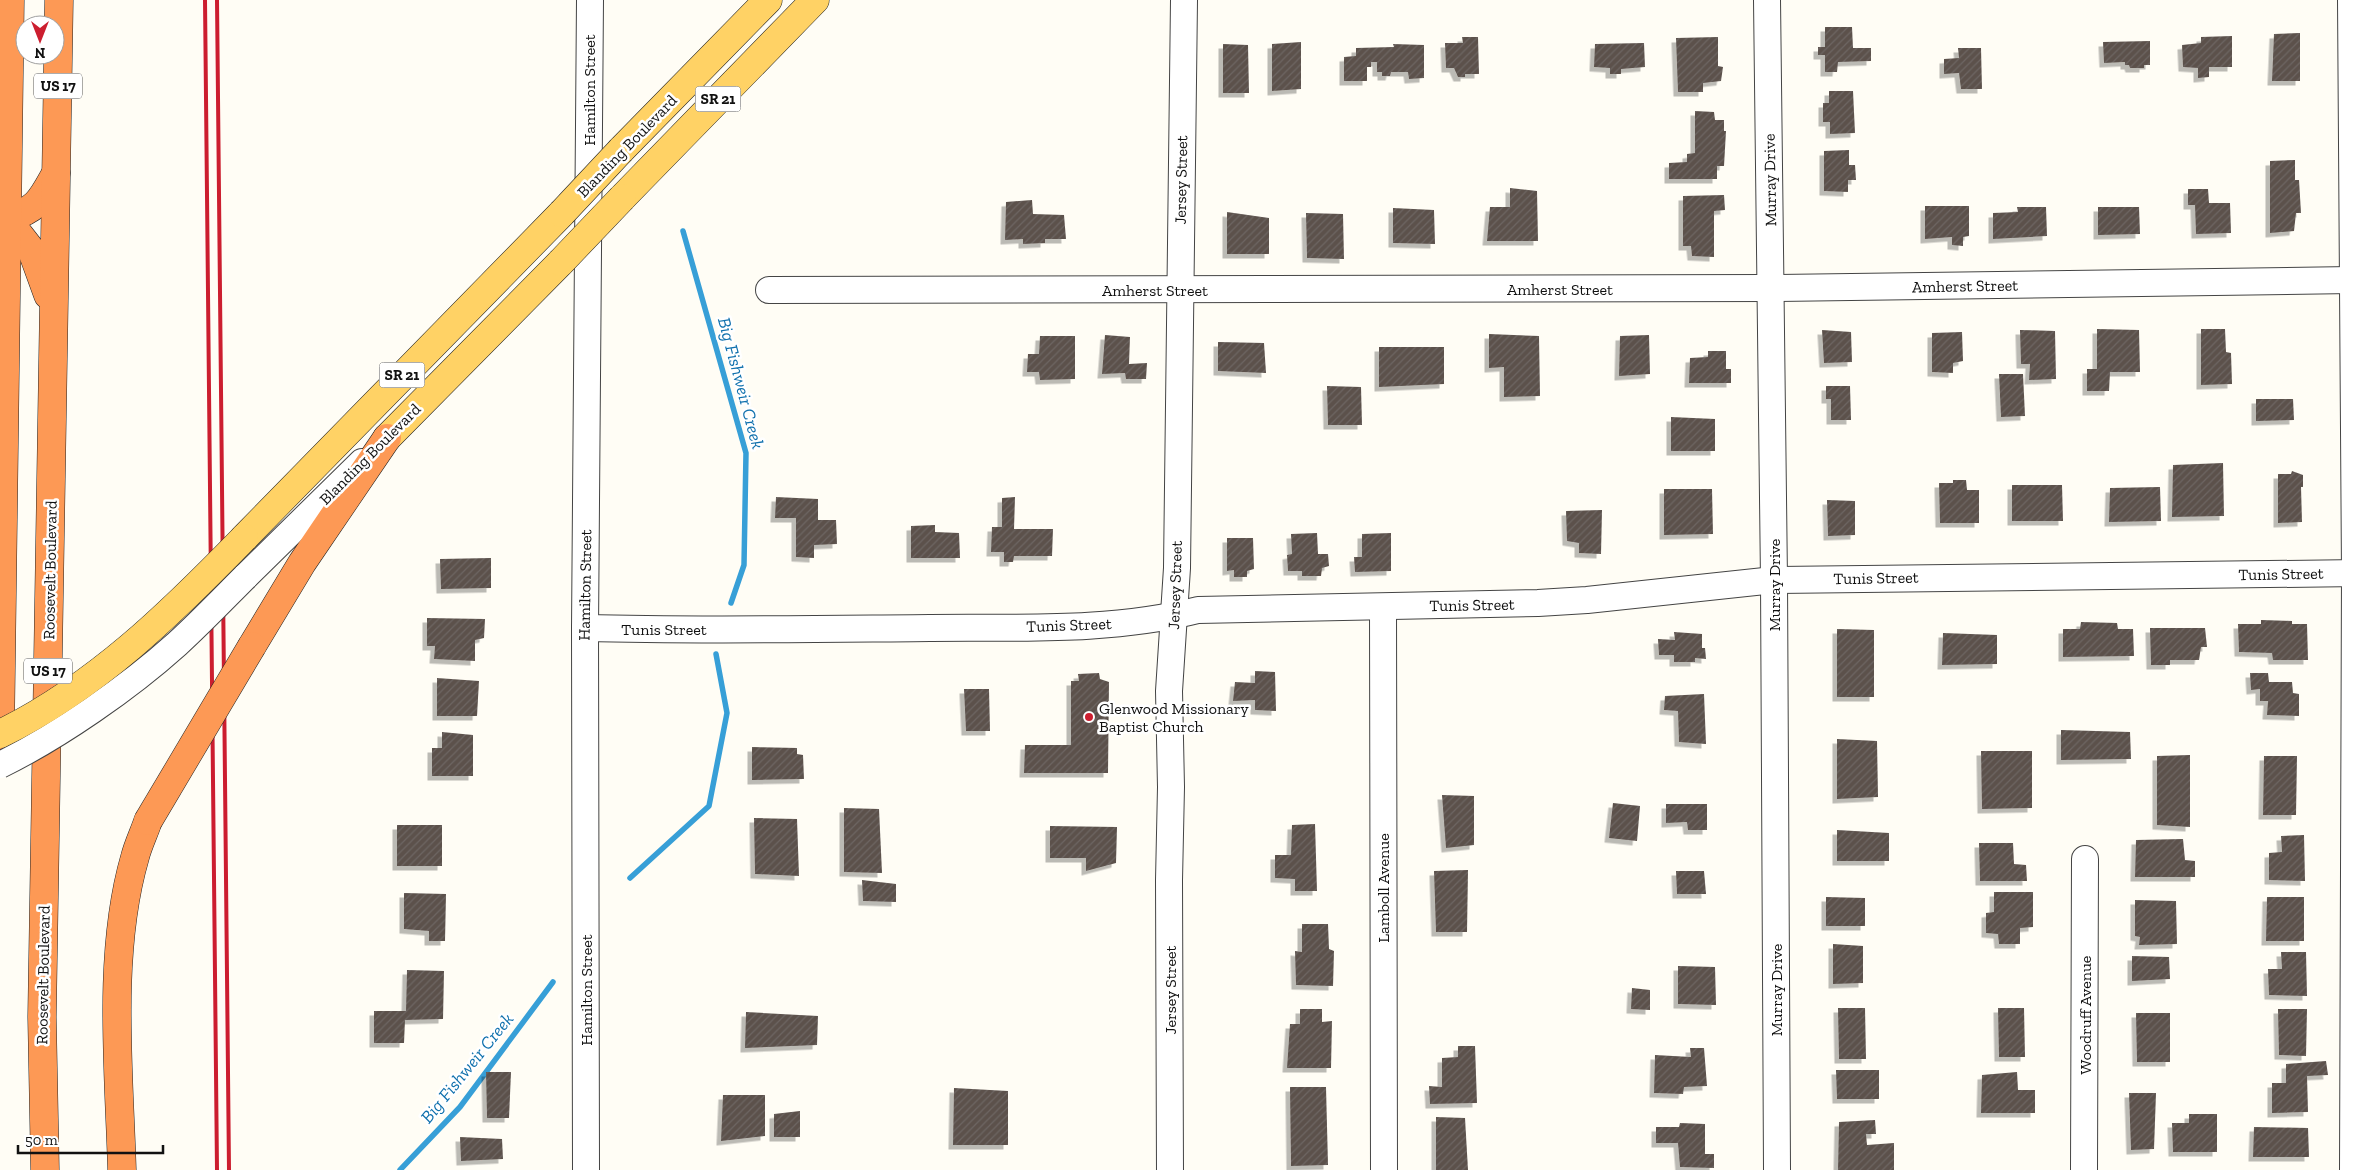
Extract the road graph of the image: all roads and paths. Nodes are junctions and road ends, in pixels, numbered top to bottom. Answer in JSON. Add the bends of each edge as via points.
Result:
{"nodes":[{"id":1,"x":10,"y":0,"type":"edge"},
{"id":2,"x":59,"y":0,"type":"edge"},
{"id":3,"x":590,"y":0,"type":"edge"},
{"id":4,"x":768,"y":0,"type":"edge"},
{"id":5,"x":815,"y":0,"type":"edge"},
{"id":6,"x":1184,"y":0,"type":"edge"},
{"id":7,"x":1767,"y":0,"type":"edge"},
{"id":8,"x":2351,"y":0,"type":"edge"},
{"id":9,"x":56,"y":172,"type":"junction"},
{"id":10,"x":4,"y":219,"type":"edge"},
{"id":11,"x":2352,"y":280,"type":"junction"},
{"id":12,"x":1771,"y":288,"type":"junction"},
{"id":13,"x":769,"y":290,"type":"dead end"},
{"id":14,"x":1180,"y":290,"type":"junction"},
{"id":15,"x":54,"y":313,"type":"junction"},
{"id":16,"x":3,"y":316,"type":"edge"},
{"id":17,"x":387,"y":438,"type":"junction"},
{"id":18,"x":2357,"y":573,"type":"edge"},
{"id":19,"x":1774,"y":580,"type":"junction"},
{"id":20,"x":1383,"y":607,"type":"junction"},
{"id":21,"x":1175,"y":616,"type":"junction"},
{"id":22,"x":584,"y":628,"type":"junction"},
{"id":23,"x":0,"y":734,"type":"edge"},
{"id":24,"x":0,"y":742,"type":"edge"},
{"id":25,"x":0,"y":765,"type":"edge"},
{"id":26,"x":2085,"y":860,"type":"dead end"},
{"id":27,"x":45,"y":1170,"type":"edge"},
{"id":28,"x":122,"y":1170,"type":"edge"},
{"id":29,"x":586,"y":1170,"type":"edge"},
{"id":30,"x":1170,"y":1170,"type":"edge"},
{"id":31,"x":1384,"y":1170,"type":"edge"},
{"id":32,"x":1777,"y":1170,"type":"edge"},
{"id":33,"x":2084,"y":1170,"type":"edge"},
{"id":34,"x":2353,"y":1170,"type":"edge"}],
"edges":[{"from":1,"to":10,"type":"highway","number":"US 17"},
{"from":2,"to":9,"type":"highway","name":"Roosevelt Boulevard","number":"US 17"},
{"from":3,"to":22,"type":"street","name":"Hamilton Street"},
{"from":4,"to":23,"type":"main road","name":"Blanding Boulevard","number":"SR 21","bridge":true,"via":[[186,598],[83,686]]},
{"from":5,"to":17,"type":"main road","name":"Blanding Boulevard","number":"SR 21","bridge":true},
{"from":6,"to":14,"type":"street","name":"Jersey Street"},
{"from":7,"to":12,"type":"street","name":"Murray Drive"},
{"from":8,"to":11,"type":"street"},
{"from":9,"to":10,"type":"highway","via":[[41,200],[26,213]]},
{"from":9,"to":15,"type":"highway","name":"Roosevelt Boulevard","number":"US 17"},
{"from":10,"to":15,"type":"highway","via":[[32,251]]},
{"from":10,"to":16,"type":"highway","number":"US 17"},
{"from":11,"to":12,"type":"street","name":"Amherst Street"},
{"from":11,"to":18,"type":"street"},
{"from":12,"to":14,"type":"street","name":"Amherst Street"},
{"from":12,"to":19,"type":"street","name":"Murray Drive"},
{"from":13,"to":14,"type":"street","name":"Amherst Street"},
{"from":14,"to":21,"type":"street","name":"Jersey Street"},
{"from":15,"to":27,"type":"highway","name":"Roosevelt Boulevard","number":"US 17","via":[[42,1016]]},
{"from":16,"to":24,"type":"highway","number":"US 17"},
{"from":17,"to":25,"type":"street","name":"Blanding Boulevard","number":"SR 21","bridge":true,"via":[[176,645],[113,695],[21,755]]},
{"from":17,"to":28,"type":"highway","bridge":true,"via":[[302,563],[148,821],[135,857],[117,976]]},
{"from":18,"to":19,"type":"street","name":"Tunis Street"},
{"from":18,"to":34,"type":"street"},
{"from":19,"to":20,"type":"street","name":"Tunis Street","via":[[1578,601]]},
{"from":19,"to":32,"type":"street","name":"Murray Drive"},
{"from":20,"to":21,"type":"street","name":"Tunis Street","via":[[1198,610]]},
{"from":20,"to":31,"type":"street","name":"Lamboll Avenue"},
{"from":21,"to":22,"type":"street","name":"Tunis Street","via":[[1127,623],[1048,627]]},
{"from":21,"to":30,"type":"street","name":"Jersey Street","via":[[1169,691]]},
{"from":22,"to":29,"type":"street","name":"Hamilton Street"},
{"from":26,"to":33,"type":"street","name":"Woodruff Avenue"}]}
